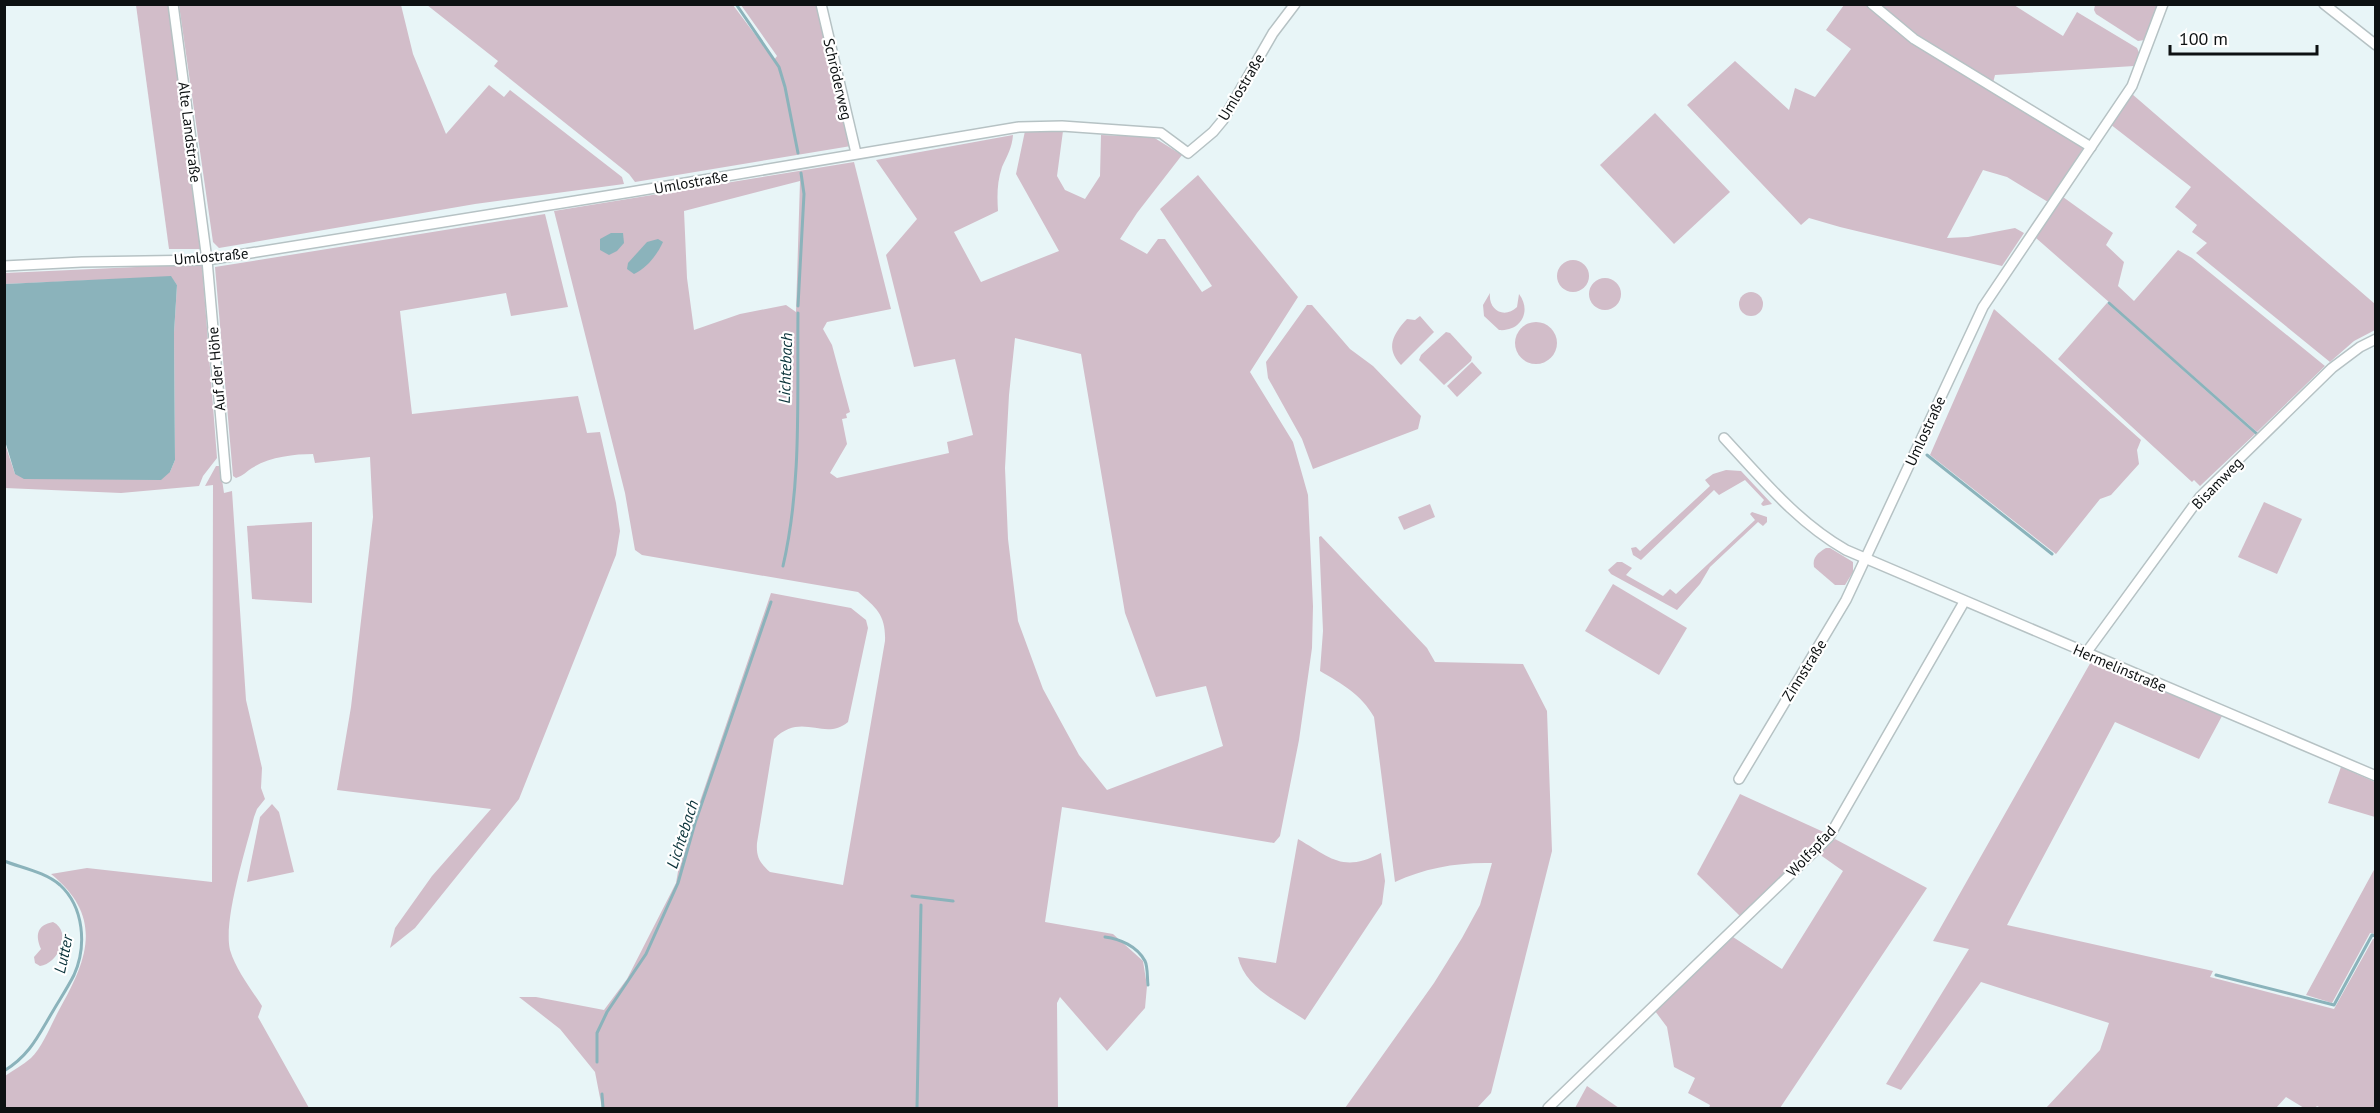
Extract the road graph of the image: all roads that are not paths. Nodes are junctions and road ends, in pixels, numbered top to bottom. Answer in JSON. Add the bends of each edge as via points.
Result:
{"nodes":[{"id":1,"x":173,"y":4,"type":"edge"},
{"id":2,"x":821,"y":4,"type":"edge"},
{"id":3,"x":1295,"y":4,"type":"edge"},
{"id":4,"x":1872,"y":4,"type":"edge"},
{"id":5,"x":2163,"y":4,"type":"edge"},
{"id":6,"x":2324,"y":4,"type":"edge"},
{"id":7,"x":2376,"y":45,"type":"edge"},
{"id":8,"x":2091,"y":147,"type":"junction"},
{"id":9,"x":856,"y":153,"type":"junction"},
{"id":10,"x":207,"y":260,"type":"junction"},
{"id":11,"x":4,"y":266,"type":"edge"},
{"id":12,"x":2376,"y":339,"type":"edge"},
{"id":13,"x":1724,"y":438,"type":"dead end"},
{"id":14,"x":226,"y":478,"type":"dead end"},
{"id":15,"x":1866,"y":560,"type":"junction"},
{"id":16,"x":1964,"y":602,"type":"junction"},
{"id":17,"x":2086,"y":653,"type":"junction"},
{"id":18,"x":2376,"y":776,"type":"edge"},
{"id":19,"x":1739,"y":779,"type":"dead end"},
{"id":20,"x":1548,"y":1108,"type":"edge"}],
"edges":[{"from":1,"to":10,"type":"street","name":"Alte Landstraße"},
{"from":2,"to":9,"type":"street","name":"Schröderweg"},
{"from":3,"to":9,"type":"street","name":"Umlostraße","via":[[1223,120],[1188,153],[1161,133],[1062,126],[1019,127]]},
{"from":4,"to":8,"type":"street","via":[[1914,39]]},
{"from":5,"to":8,"type":"street","name":"Umlostraße","via":[[2132,86]]},
{"from":6,"to":7,"type":"street"},
{"from":8,"to":15,"type":"street","name":"Umlostraße","via":[[1983,307]]},
{"from":9,"to":10,"type":"street","name":"Umlostraße"},
{"from":10,"to":11,"type":"street","name":"Umlostraße"},
{"from":10,"to":14,"type":"street","name":"Auf der Höhe"},
{"from":12,"to":17,"type":"street","name":"Bisamweg","via":[[2332,368],[2200,497]]},
{"from":13,"to":15,"type":"street","via":[[1809,526]]},
{"from":15,"to":16,"type":"street","name":"Hermelinstraße"},
{"from":15,"to":19,"type":"street","name":"Zinnstraße"},
{"from":16,"to":17,"type":"street","name":"Hermelinstraße"},
{"from":16,"to":20,"type":"street","name":"Wolfspfad","via":[[1829,837]]},
{"from":17,"to":18,"type":"street","name":"Hermelinstraße"}]}
